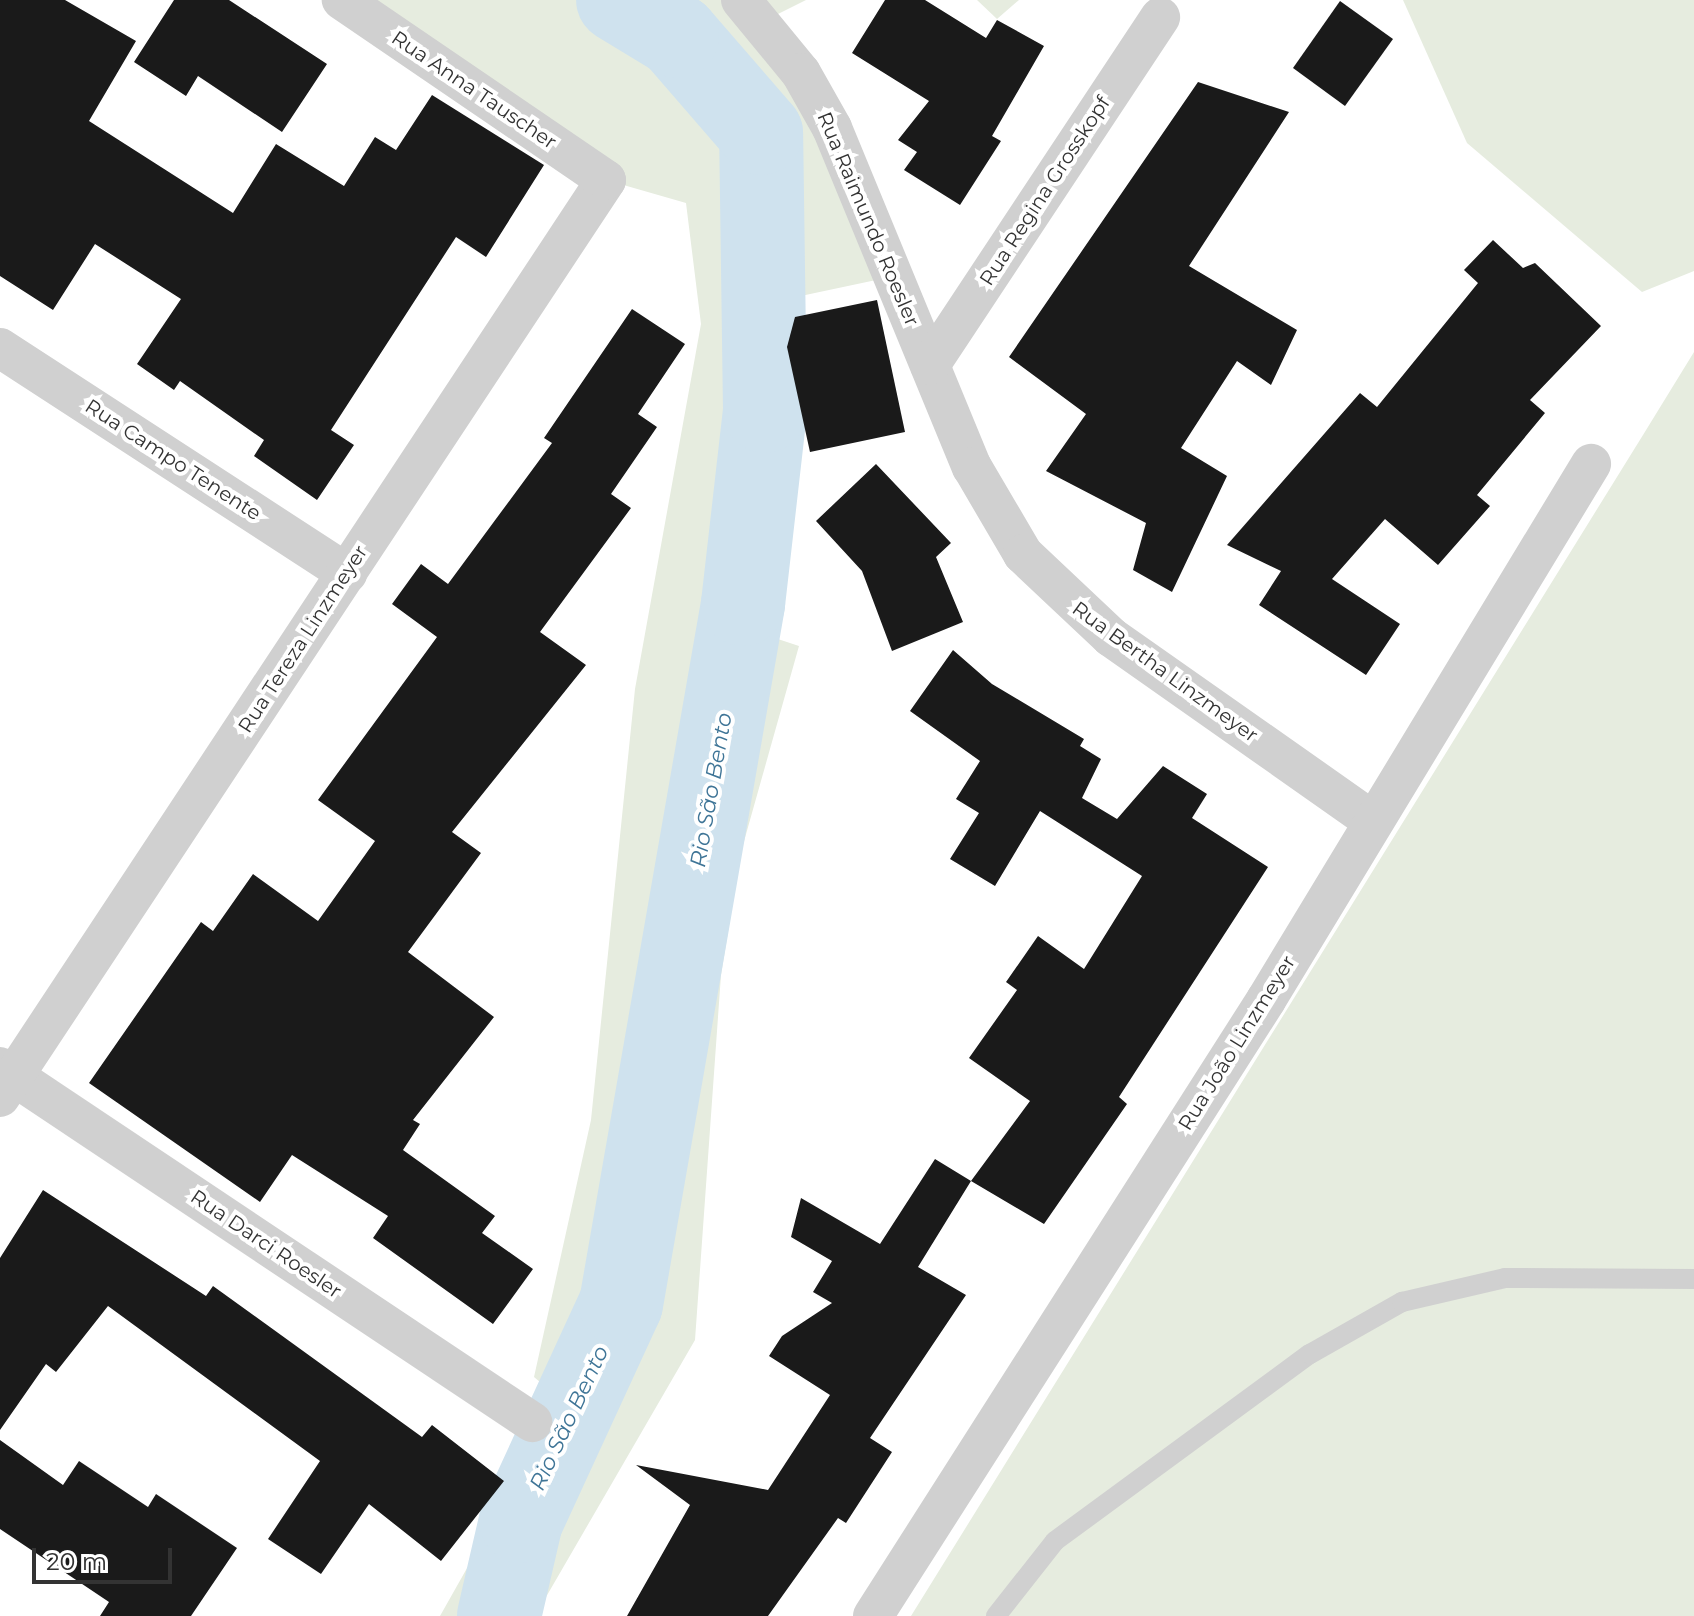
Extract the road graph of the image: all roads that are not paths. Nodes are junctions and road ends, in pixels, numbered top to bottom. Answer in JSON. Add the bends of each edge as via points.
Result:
{"nodes":[{"id":1,"x":342,"y":0,"type":"edge"},
{"id":2,"x":741,"y":0,"type":"edge"},
{"id":3,"x":1160,"y":17,"type":"dead end"},
{"id":4,"x":606,"y":180,"type":"joint"},
{"id":5,"x":0,"y":348,"type":"edge"},
{"id":6,"x":930,"y":365,"type":"junction"},
{"id":7,"x":1591,"y":464,"type":"dead end"},
{"id":8,"x":347,"y":573,"type":"junction"},
{"id":9,"x":1370,"y":819,"type":"junction"},
{"id":10,"x":5,"y":1080,"type":"edge"},
{"id":11,"x":1694,"y":1279,"type":"edge"},
{"id":12,"x":532,"y":1422,"type":"dead end"},
{"id":13,"x":873,"y":1616,"type":"edge"},
{"id":14,"x":996,"y":1616,"type":"edge"}],
"edges":[{"from":1,"to":4,"type":"street","name":"Rua Anna Tauscher"},
{"from":2,"to":6,"type":"street","name":"Rua Raimundo Roesler","via":[[801,73],[832,128]]},
{"from":3,"to":6,"type":"street","name":"Rua Regina Grosskopf"},
{"from":4,"to":8,"type":"street","name":"Rua Tereza Linzmeyer"},
{"from":5,"to":8,"type":"street","name":"Rua Campo Tenente"},
{"from":6,"to":9,"type":"street","name":"Rua Bertha Linzmeyer","via":[[996,511],[1058,592]]},
{"from":7,"to":9,"type":"street","name":"Rua João Linzmeyer"},
{"from":8,"to":10,"type":"street","name":"Rua Tereza Linzmeyer"},
{"from":9,"to":13,"type":"street","name":"Rua João Linzmeyer","via":[[1266,1000]]},
{"from":10,"to":12,"type":"street","name":"Rua Darci Roesler"},
{"from":11,"to":14,"type":"lane","via":[[1505,1278],[1402,1302],[1310,1354],[1055,1541]]}]}
